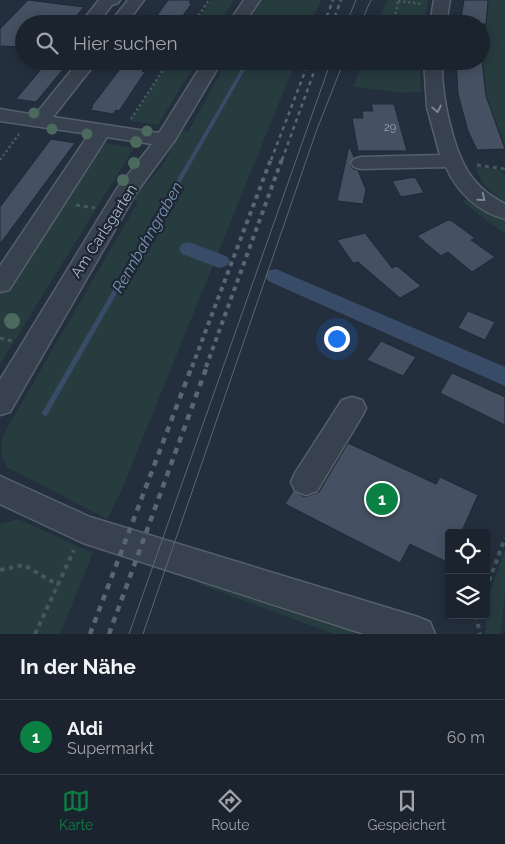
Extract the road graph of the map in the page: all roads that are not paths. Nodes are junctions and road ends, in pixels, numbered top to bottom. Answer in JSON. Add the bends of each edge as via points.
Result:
{"nodes":[{"id":1,"x":112,"y":0,"type":"edge"},
{"id":2,"x":131,"y":0,"type":"edge"},
{"id":3,"x":136,"y":0,"type":"edge"},
{"id":4,"x":252,"y":0,"type":"edge"},
{"id":5,"x":436,"y":2,"type":"edge"},
{"id":6,"x":95,"y":15,"type":"edge"},
{"id":7,"x":125,"y":15,"type":"edge"},
{"id":8,"x":242,"y":15,"type":"edge"},
{"id":9,"x":437,"y":15,"type":"edge"},
{"id":10,"x":80,"y":70,"type":"edge"},
{"id":11,"x":208,"y":70,"type":"edge"},
{"id":12,"x":433,"y":70,"type":"edge"},
{"id":13,"x":0,"y":115,"type":"edge"},
{"id":14,"x":32,"y":125,"type":"junction"},
{"id":15,"x":102,"y":130,"type":"junction"},
{"id":16,"x":165,"y":140,"type":"junction"},
{"id":17,"x":450,"y":158,"type":"junction"},
{"id":18,"x":362,"y":163,"type":"dead end"},
{"id":19,"x":505,"y":212,"type":"edge"},
{"id":20,"x":0,"y":284,"type":"edge"},
{"id":21,"x":0,"y":404,"type":"edge"},
{"id":22,"x":352,"y":408,"type":"dead end"},
{"id":23,"x":306,"y":482,"type":"dead end"},
{"id":24,"x":0,"y":489,"type":"edge"},
{"id":25,"x":418,"y":634,"type":"edge"}],
"edges":[{"from":1,"to":6,"type":"street","via":[[106,2]]},
{"from":2,"to":3,"type":"street"},
{"from":3,"to":7,"type":"street"},
{"from":4,"to":8,"type":"street"},
{"from":5,"to":9,"type":"street"},
{"from":10,"to":14,"type":"street"},
{"from":11,"to":16,"type":"street","name":"Am Carlsgarten"},
{"from":12,"to":17,"type":"street","one_way":true,"via":[[436,107]]},
{"from":13,"to":14,"type":"street"},
{"from":14,"to":15,"type":"street"},
{"from":15,"to":16,"type":"street"},
{"from":15,"to":20,"type":"street"},
{"from":16,"to":21,"type":"street","name":"Am Carlsgarten","via":[[127,190]]},
{"from":17,"to":18,"type":"street"},
{"from":17,"to":19,"type":"street","one_way":true,"via":[[474,192]]},
{"from":22,"to":23,"type":"street"},
{"from":24,"to":25,"type":"street","via":[[83,529]]}]}
